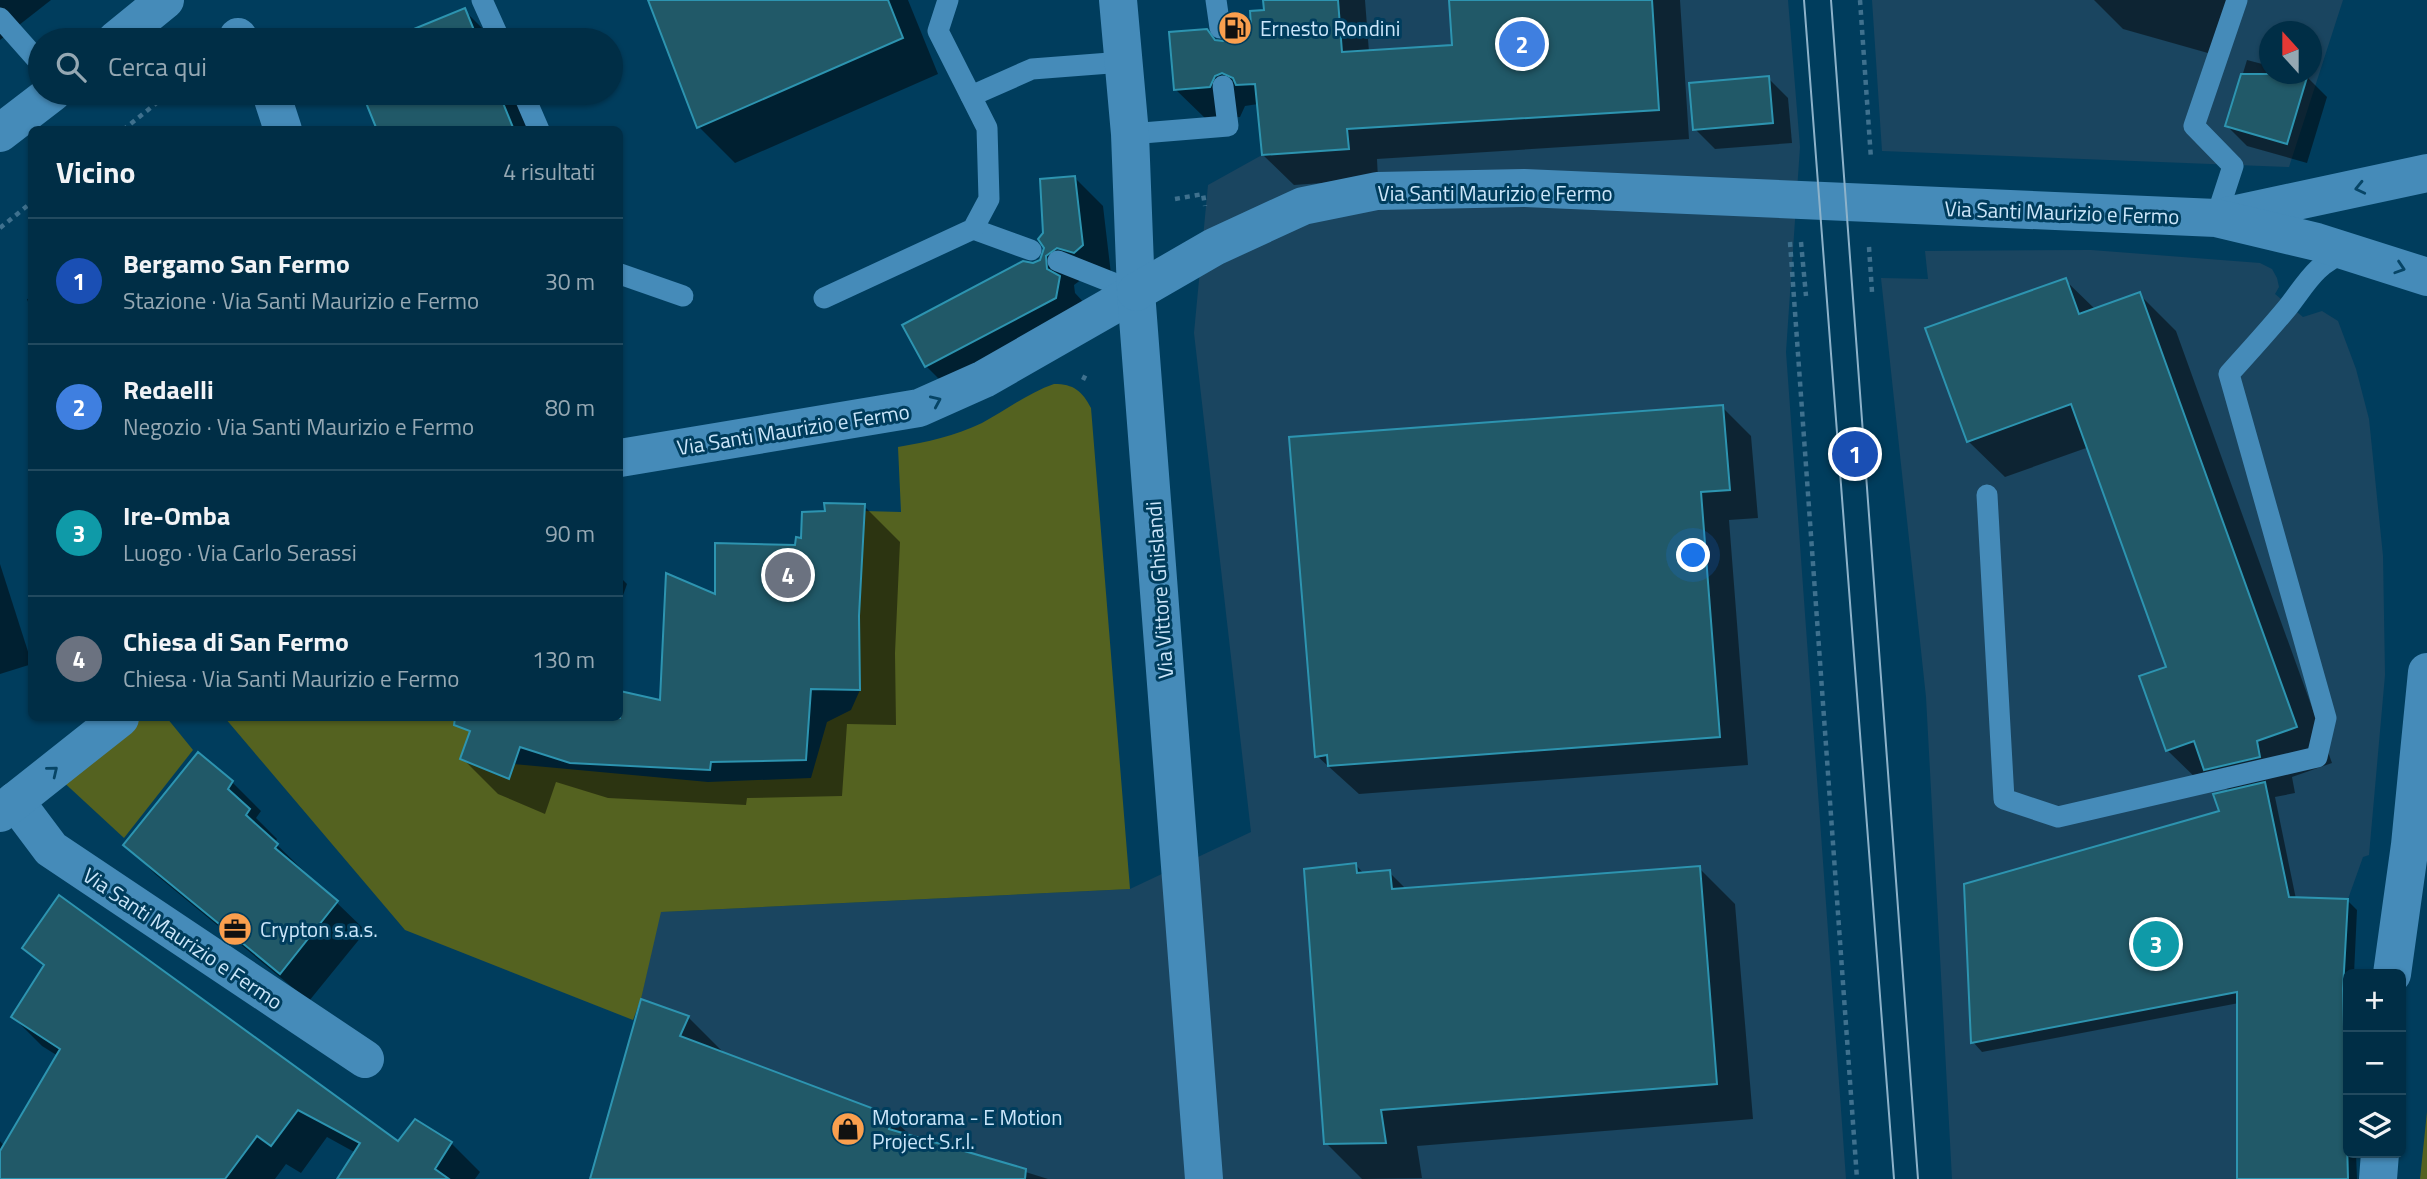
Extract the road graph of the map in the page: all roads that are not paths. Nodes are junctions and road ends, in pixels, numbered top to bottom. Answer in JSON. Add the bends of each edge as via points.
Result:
{"nodes":[{"id":1,"x":165,"y":0,"type":"edge"},
{"id":2,"x":482,"y":0,"type":"edge"},
{"id":3,"x":948,"y":0,"type":"edge"},
{"id":4,"x":1118,"y":0,"type":"edge"},
{"id":5,"x":1216,"y":0,"type":"edge"},
{"id":6,"x":2237,"y":0,"type":"edge"},
{"id":7,"x":0,"y":18,"type":"edge"},
{"id":8,"x":131,"y":28,"type":"edge"},
{"id":9,"x":495,"y":28,"type":"edge"},
{"id":10,"x":1220,"y":28,"type":"dead end"},
{"id":11,"x":28,"y":50,"type":"edge"},
{"id":12,"x":1123,"y":62,"type":"junction"},
{"id":13,"x":1223,"y":86,"type":"dead end"},
{"id":14,"x":971,"y":96,"type":"junction"},
{"id":15,"x":36,"y":105,"type":"edge"},
{"id":16,"x":275,"y":105,"type":"edge"},
{"id":17,"x":528,"y":105,"type":"edge"},
{"id":18,"x":282,"y":126,"type":"edge"},
{"id":19,"x":537,"y":126,"type":"edge"},
{"id":20,"x":0,"y":133,"type":"edge"},
{"id":21,"x":1129,"y":134,"type":"junction"},
{"id":22,"x":2427,"y":173,"type":"edge"},
{"id":23,"x":2216,"y":218,"type":"junction"},
{"id":24,"x":973,"y":229,"type":"junction"},
{"id":25,"x":2300,"y":237,"type":"junction"},
{"id":26,"x":1031,"y":250,"type":"dead end"},
{"id":27,"x":2347,"y":251,"type":"junction"},
{"id":28,"x":1058,"y":261,"type":"dead end"},
{"id":29,"x":2311,"y":273,"type":"junction"},
{"id":30,"x":623,"y":275,"type":"edge"},
{"id":31,"x":2427,"y":277,"type":"edge"},
{"id":32,"x":1136,"y":292,"type":"junction"},
{"id":33,"x":683,"y":296,"type":"dead end"},
{"id":34,"x":824,"y":298,"type":"dead end"},
{"id":35,"x":623,"y":457,"type":"edge"},
{"id":36,"x":1987,"y":495,"type":"dead end"},
{"id":37,"x":2427,"y":672,"type":"edge"},
{"id":38,"x":116,"y":721,"type":"edge"},
{"id":39,"x":8,"y":807,"type":"edge"},
{"id":40,"x":2393,"y":969,"type":"edge"},
{"id":41,"x":365,"y":1059,"type":"dead end"},
{"id":42,"x":2380,"y":1158,"type":"edge"},
{"id":43,"x":1204,"y":1179,"type":"edge"},
{"id":44,"x":2378,"y":1179,"type":"edge"}],
"edges":[{"from":1,"to":8,"type":"street"},
{"from":2,"to":9,"type":"lane"},
{"from":3,"to":14,"type":"lane","via":[[939,31]]},
{"from":4,"to":12,"type":"street","name":"Via Vittore Ghislandi"},
{"from":5,"to":10,"type":"lane"},
{"from":6,"to":23,"type":"lane","via":[[2194,126],[2233,166]]},
{"from":7,"to":11,"type":"lane"},
{"from":12,"to":14,"type":"lane","via":[[1032,69]]},
{"from":12,"to":21,"type":"street","name":"Via Vittore Ghislandi"},
{"from":13,"to":21,"type":"lane","via":[[1228,126]]},
{"from":14,"to":24,"type":"lane","via":[[987,128],[989,199]]},
{"from":15,"to":20,"type":"street"},
{"from":16,"to":18,"type":"street"},
{"from":17,"to":19,"type":"lane"},
{"from":21,"to":32,"type":"street","name":"Via Vittore Ghislandi"},
{"from":22,"to":23,"type":"street","name":"Via Santi Maurizio e Fermo","one_way":true},
{"from":23,"to":25,"type":"street","name":"Via Santi Maurizio e Fermo"},
{"from":23,"to":32,"type":"street","name":"Via Santi Maurizio e Fermo","via":[[1524,188],[1377,191],[1303,206],[1214,247]]},
{"from":24,"to":26,"type":"lane"},
{"from":24,"to":34,"type":"lane"},
{"from":25,"to":27,"type":"street","name":"Via Santi Maurizio e Fermo"},
{"from":25,"to":29,"type":"lane","via":[[2310,254]]},
{"from":27,"to":29,"type":"lane"},
{"from":27,"to":31,"type":"street","name":"Via Santi Maurizio e Fermo","one_way":true},
{"from":28,"to":32,"type":"lane"},
{"from":29,"to":36,"type":"lane","via":[[2230,374],[2326,719],[2317,757],[2058,817],[2004,799]]},
{"from":30,"to":33,"type":"lane"},
{"from":35,"to":32,"type":"street","name":"Via Santi Maurizio e Fermo","one_way":true,"via":[[919,408],[984,379]]},
{"from":32,"to":43,"type":"street","name":"Via Vittore Ghislandi"},
{"from":37,"to":40,"type":"street"},
{"from":39,"to":38,"type":"street","name":"Via Santi Maurizio e Fermo","one_way":true},
{"from":39,"to":41,"type":"street","name":"Via Santi Maurizio e Fermo","via":[[51,849]]},
{"from":42,"to":44,"type":"street"}]}
